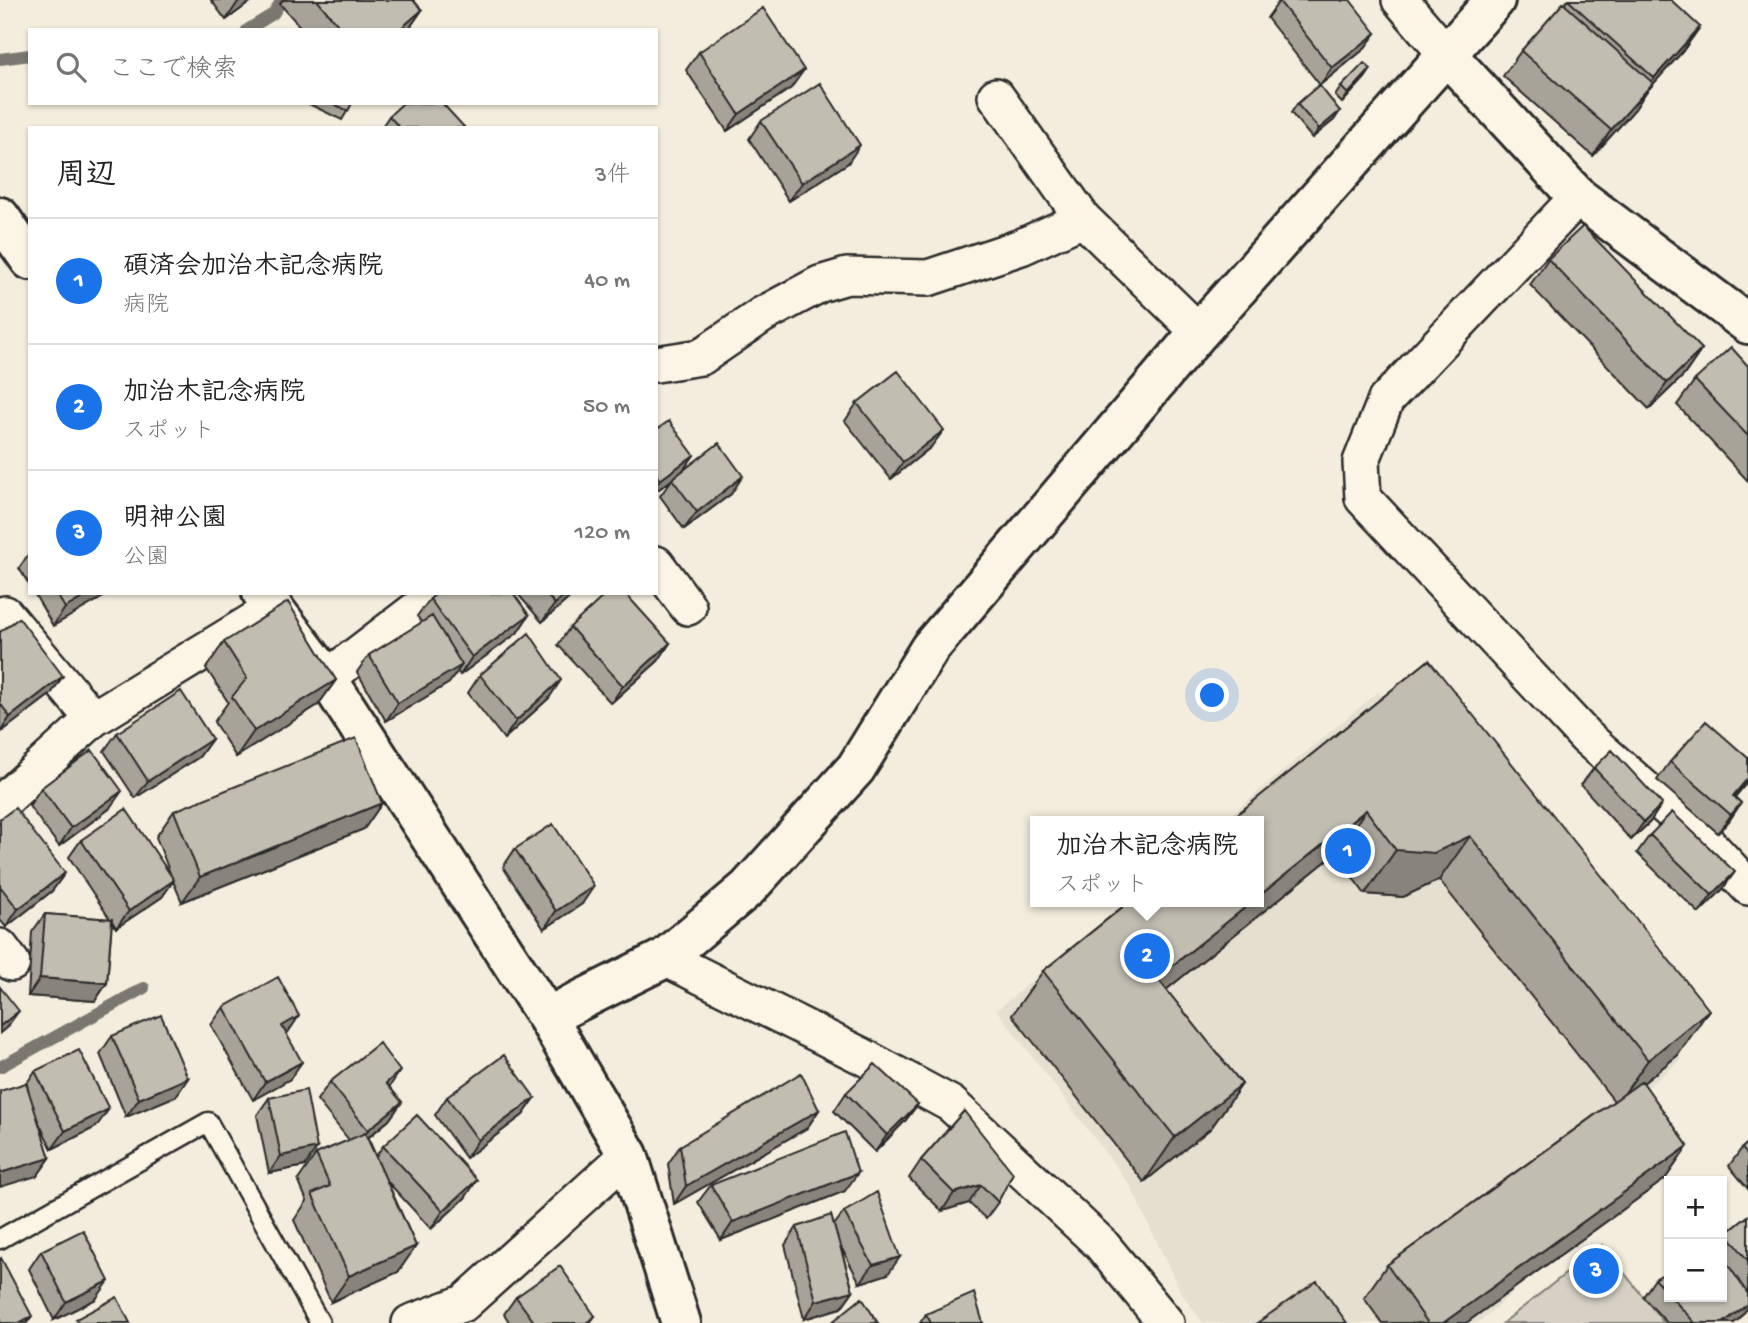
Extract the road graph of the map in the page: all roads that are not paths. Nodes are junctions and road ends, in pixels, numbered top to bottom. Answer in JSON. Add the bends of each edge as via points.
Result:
{"nodes":[{"id":1,"x":1400,"y":0,"type":"edge"},
{"id":2,"x":1495,"y":0,"type":"edge"},
{"id":3,"x":1447,"y":55,"type":"junction"},
{"id":4,"x":996,"y":96,"type":"dead end"},
{"id":5,"x":1578,"y":197,"type":"junction"},
{"id":6,"x":0,"y":217,"type":"edge"},
{"id":7,"x":1083,"y":219,"type":"junction"},
{"id":8,"x":28,"y":257,"type":"edge"},
{"id":9,"x":1748,"y":324,"type":"edge"},
{"id":10,"x":1199,"y":332,"type":"junction"},
{"id":11,"x":658,"y":364,"type":"edge"},
{"id":12,"x":658,"y":567,"type":"edge"},
{"id":13,"x":435,"y":595,"type":"edge"},
{"id":14,"x":267,"y":601,"type":"edge"},
{"id":15,"x":688,"y":607,"type":"dead end"},
{"id":16,"x":0,"y":618,"type":"edge"},
{"id":17,"x":327,"y":678,"type":"junction"},
{"id":18,"x":93,"y":719,"type":"junction"},
{"id":19,"x":0,"y":804,"type":"edge"},
{"id":20,"x":1748,"y":887,"type":"edge"},
{"id":21,"x":665,"y":958,"type":"junction"},
{"id":22,"x":547,"y":1017,"type":"junction"},
{"id":23,"x":628,"y":1155,"type":"junction"},
{"id":24,"x":0,"y":1239,"type":"edge"},
{"id":25,"x":320,"y":1323,"type":"edge"},
{"id":26,"x":411,"y":1323,"type":"edge"},
{"id":27,"x":681,"y":1323,"type":"edge"},
{"id":28,"x":1166,"y":1323,"type":"edge"}],
"edges":[{"from":1,"to":3,"type":"street"},
{"from":2,"to":3,"type":"street"},
{"from":3,"to":5,"type":"street"},
{"from":3,"to":10,"type":"street"},
{"from":4,"to":7,"type":"street"},
{"from":5,"to":9,"type":"street"},
{"from":5,"to":20,"type":"street","via":[[1386,400],[1361,462],[1363,498],[1586,737],[1708,844]]},
{"from":6,"to":8,"type":"street"},
{"from":7,"to":10,"type":"street"},
{"from":7,"to":11,"type":"street","via":[[1021,247],[928,278],[847,276],[820,284],[701,357]]},
{"from":10,"to":21,"type":"street","via":[[930,648],[856,768],[748,888]]},
{"from":12,"to":15,"type":"street"},
{"from":13,"to":17,"type":"street"},
{"from":14,"to":17,"type":"street"},
{"from":14,"to":18,"type":"street"},
{"from":16,"to":18,"type":"street","via":[[5,614]]},
{"from":17,"to":22,"type":"street"},
{"from":18,"to":19,"type":"street"},
{"from":21,"to":22,"type":"street"},
{"from":21,"to":28,"type":"street","via":[[951,1104],[1101,1244]]},
{"from":22,"to":23,"type":"street"},
{"from":23,"to":26,"type":"street","via":[[464,1303]]},
{"from":23,"to":27,"type":"street"},
{"from":24,"to":25,"type":"lane","via":[[208,1122]]}]}
